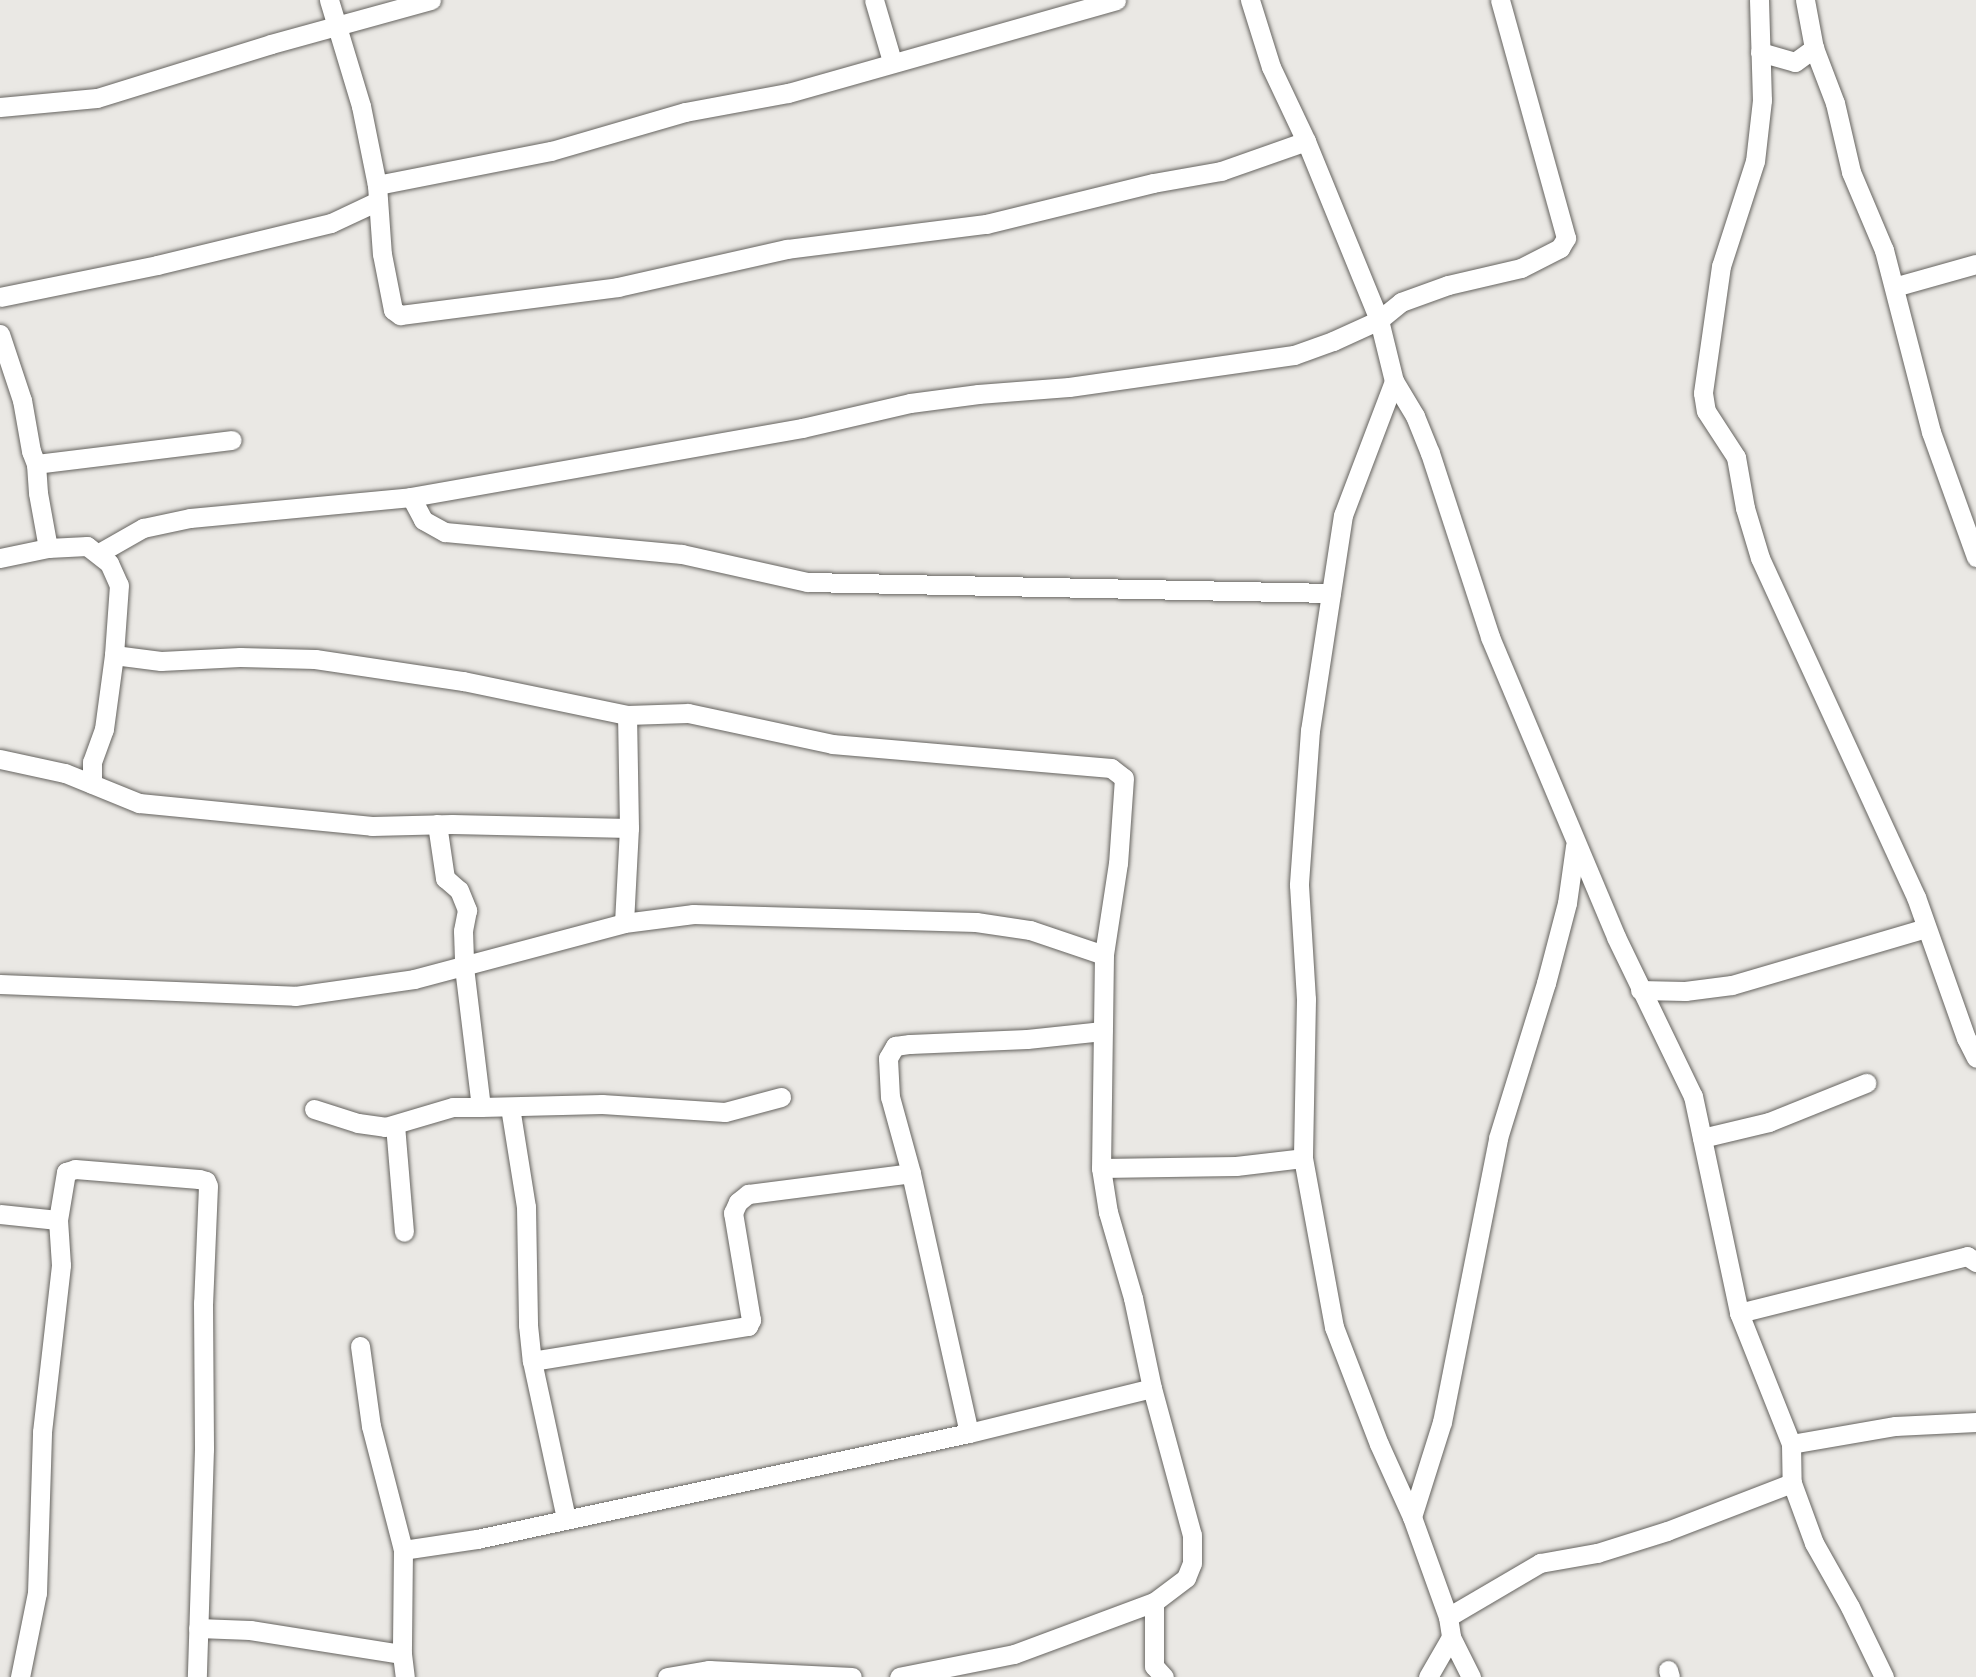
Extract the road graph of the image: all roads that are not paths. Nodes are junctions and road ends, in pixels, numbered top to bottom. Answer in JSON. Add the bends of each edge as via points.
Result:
{"nodes":[{"id":1,"x":329,"y":0,"type":"edge"},
{"id":2,"x":431,"y":0,"type":"edge"},
{"id":3,"x":874,"y":0,"type":"edge"},
{"id":4,"x":1116,"y":0,"type":"edge"},
{"id":5,"x":1250,"y":0,"type":"edge"},
{"id":6,"x":1500,"y":0,"type":"edge"},
{"id":7,"x":1759,"y":0,"type":"edge"},
{"id":8,"x":1805,"y":0,"type":"edge"},
{"id":9,"x":335,"y":25,"type":"junction"},
{"id":10,"x":1814,"y":48,"type":"junction"},
{"id":11,"x":1760,"y":52,"type":"junction"},
{"id":12,"x":892,"y":61,"type":"junction"},
{"id":13,"x":0,"y":107,"type":"edge"},
{"id":14,"x":1306,"y":141,"type":"junction"},
{"id":15,"x":378,"y":193,"type":"junction"},
{"id":16,"x":1976,"y":264,"type":"edge"},
{"id":17,"x":1894,"y":287,"type":"junction"},
{"id":18,"x":0,"y":298,"type":"edge"},
{"id":19,"x":1379,"y":320,"type":"junction"},
{"id":20,"x":0,"y":334,"type":"edge"},
{"id":21,"x":1394,"y":382,"type":"junction"},
{"id":22,"x":232,"y":440,"type":"dead end"},
{"id":23,"x":36,"y":464,"type":"junction"},
{"id":24,"x":411,"y":497,"type":"junction"},
{"id":25,"x":48,"y":548,"type":"junction"},
{"id":26,"x":99,"y":553,"type":"junction"},
{"id":27,"x":1976,"y":557,"type":"edge"},
{"id":28,"x":0,"y":558,"type":"edge"},
{"id":29,"x":1331,"y":593,"type":"junction"},
{"id":30,"x":114,"y":655,"type":"junction"},
{"id":31,"x":627,"y":715,"type":"junction"},
{"id":32,"x":0,"y":759,"type":"edge"},
{"id":33,"x":92,"y":784,"type":"junction"},
{"id":34,"x":437,"y":824,"type":"junction"},
{"id":35,"x":629,"y":828,"type":"junction"},
{"id":36,"x":1575,"y":844,"type":"junction"},
{"id":37,"x":624,"y":923,"type":"junction"},
{"id":38,"x":1926,"y":928,"type":"junction"},
{"id":39,"x":1104,"y":955,"type":"junction"},
{"id":40,"x":464,"y":967,"type":"junction"},
{"id":41,"x":0,"y":984,"type":"edge"},
{"id":42,"x":1640,"y":990,"type":"junction"},
{"id":43,"x":1103,"y":1031,"type":"junction"},
{"id":44,"x":1976,"y":1058,"type":"edge"},
{"id":45,"x":1866,"y":1083,"type":"dead end"},
{"id":46,"x":781,"y":1097,"type":"dead end"},
{"id":47,"x":481,"y":1107,"type":"junction"},
{"id":48,"x":510,"y":1107,"type":"junction"},
{"id":49,"x":314,"y":1109,"type":"dead end"},
{"id":50,"x":395,"y":1125,"type":"junction"},
{"id":51,"x":1702,"y":1138,"type":"junction"},
{"id":52,"x":1303,"y":1158,"type":"junction"},
{"id":53,"x":1101,"y":1168,"type":"junction"},
{"id":54,"x":911,"y":1172,"type":"junction"},
{"id":55,"x":0,"y":1214,"type":"edge"},
{"id":56,"x":58,"y":1220,"type":"junction"},
{"id":57,"x":404,"y":1232,"type":"dead end"},
{"id":58,"x":1976,"y":1262,"type":"edge"},
{"id":59,"x":1739,"y":1313,"type":"junction"},
{"id":60,"x":360,"y":1346,"type":"dead end"},
{"id":61,"x":532,"y":1361,"type":"junction"},
{"id":62,"x":1153,"y":1388,"type":"junction"},
{"id":63,"x":1976,"y":1422,"type":"edge"},
{"id":64,"x":969,"y":1433,"type":"junction"},
{"id":65,"x":1791,"y":1444,"type":"junction"},
{"id":66,"x":1791,"y":1483,"type":"junction"},
{"id":67,"x":1412,"y":1517,"type":"junction"},
{"id":68,"x":566,"y":1518,"type":"junction"},
{"id":69,"x":403,"y":1550,"type":"junction"},
{"id":70,"x":1154,"y":1602,"type":"junction"},
{"id":71,"x":1450,"y":1627,"type":"junction"},
{"id":72,"x":198,"y":1628,"type":"junction"},
{"id":73,"x":402,"y":1654,"type":"junction"},
{"id":74,"x":20,"y":1677,"type":"edge"},
{"id":75,"x":197,"y":1677,"type":"edge"},
{"id":76,"x":405,"y":1677,"type":"edge"},
{"id":77,"x":667,"y":1677,"type":"edge"},
{"id":78,"x":852,"y":1677,"type":"edge"},
{"id":79,"x":900,"y":1677,"type":"edge"},
{"id":80,"x":1164,"y":1677,"type":"edge"},
{"id":81,"x":1428,"y":1677,"type":"edge"},
{"id":82,"x":1471,"y":1677,"type":"edge"},
{"id":83,"x":1884,"y":1677,"type":"edge"}],
"edges":[{"from":1,"to":9,"type":"street"},
{"from":2,"to":9,"type":"street"},
{"from":3,"to":12,"type":"street"},
{"from":4,"to":12,"type":"street"},
{"from":5,"to":14,"type":"street","via":[[1271,67]]},
{"from":6,"to":19,"type":"street","via":[[1566,238],[1521,268],[1448,285],[1401,302]]},
{"from":7,"to":11,"type":"street"},
{"from":8,"to":10,"type":"street"},
{"from":9,"to":13,"type":"street","via":[[97,98]]},
{"from":9,"to":15,"type":"street","via":[[361,106]]},
{"from":10,"to":11,"type":"street","via":[[1795,62]]},
{"from":10,"to":17,"type":"street","via":[[1836,103],[1851,172],[1884,250]]},
{"from":11,"to":38,"type":"street","via":[[1762,100],[1755,161],[1721,266],[1704,402],[1714,427],[1736,457],[1760,558],[1916,897]]},
{"from":12,"to":15,"type":"street","via":[[788,93],[641,123],[551,151]]},
{"from":14,"to":15,"type":"street","via":[[1221,171],[986,224],[787,249],[618,287],[400,315],[393,310],[389,288]]},
{"from":14,"to":19,"type":"street"},
{"from":15,"to":18,"type":"street","via":[[331,223]]},
{"from":16,"to":17,"type":"street"},
{"from":17,"to":27,"type":"street","via":[[1931,432]]},
{"from":19,"to":21,"type":"street"},
{"from":19,"to":24,"type":"street","via":[[1294,355],[1069,387],[911,403],[802,428]]},
{"from":20,"to":23,"type":"street","via":[[22,400]]},
{"from":21,"to":29,"type":"street","via":[[1343,515]]},
{"from":21,"to":36,"type":"street","via":[[1430,453],[1490,637]]},
{"from":22,"to":23,"type":"street"},
{"from":23,"to":25,"type":"street"},
{"from":24,"to":26,"type":"street","via":[[190,518],[143,528]]},
{"from":24,"to":29,"type":"street","via":[[423,520],[445,532],[682,554],[807,582]]},
{"from":25,"to":26,"type":"street","via":[[88,546]]},
{"from":25,"to":28,"type":"street"},
{"from":26,"to":30,"type":"street","via":[[119,585]]},
{"from":29,"to":52,"type":"street","via":[[1310,730],[1299,885],[1306,999]]},
{"from":30,"to":31,"type":"street","via":[[161,661],[315,660],[463,681]]},
{"from":30,"to":33,"type":"street","via":[[104,729],[92,762]]},
{"from":31,"to":35,"type":"street"},
{"from":31,"to":39,"type":"street","via":[[688,713],[832,744],[1119,771],[1124,778],[1118,863]]},
{"from":32,"to":33,"type":"street","via":[[65,773]]},
{"from":33,"to":34,"type":"street","via":[[139,803],[372,826]]},
{"from":34,"to":35,"type":"street"},
{"from":34,"to":40,"type":"street","via":[[445,878],[459,890],[467,910]]},
{"from":35,"to":37,"type":"street"},
{"from":36,"to":42,"type":"street"},
{"from":36,"to":67,"type":"street","via":[[1553,957],[1498,1138],[1442,1422]]},
{"from":37,"to":39,"type":"street","via":[[693,914],[976,922],[1030,930]]},
{"from":37,"to":40,"type":"street"},
{"from":38,"to":42,"type":"street","via":[[1732,985]]},
{"from":38,"to":44,"type":"street"},
{"from":39,"to":43,"type":"street"},
{"from":40,"to":41,"type":"street","via":[[375,987],[295,996]]},
{"from":40,"to":47,"type":"street"},
{"from":42,"to":51,"type":"street","via":[[1693,1096]]},
{"from":43,"to":53,"type":"street"},
{"from":43,"to":54,"type":"street","via":[[1027,1040],[895,1046],[888,1058],[890,1097]]},
{"from":45,"to":51,"type":"street","via":[[1769,1122]]},
{"from":46,"to":48,"type":"street","via":[[725,1112],[602,1104]]},
{"from":47,"to":48,"type":"street"},
{"from":47,"to":50,"type":"street","via":[[453,1107]]},
{"from":48,"to":61,"type":"street","via":[[526,1207]]},
{"from":49,"to":50,"type":"street","via":[[358,1123]]},
{"from":50,"to":57,"type":"street"},
{"from":51,"to":59,"type":"street"},
{"from":52,"to":53,"type":"street","via":[[1236,1166]]},
{"from":52,"to":67,"type":"street","via":[[1334,1327]]},
{"from":53,"to":62,"type":"street"},
{"from":54,"to":61,"type":"street","via":[[748,1194],[738,1202],[733,1213],[751,1320],[748,1326]]},
{"from":54,"to":64,"type":"street"},
{"from":55,"to":56,"type":"street"},
{"from":56,"to":72,"type":"street","via":[[66,1172],[75,1169],[199,1179],[208,1186]]},
{"from":56,"to":74,"type":"street","via":[[61,1265],[42,1432],[37,1593]]},
{"from":58,"to":59,"type":"street","via":[[1967,1256]]},
{"from":59,"to":65,"type":"street"},
{"from":60,"to":69,"type":"street","via":[[371,1426]]},
{"from":61,"to":68,"type":"street"},
{"from":62,"to":64,"type":"street"},
{"from":62,"to":70,"type":"street","via":[[1192,1535],[1192,1563],[1186,1578]]},
{"from":63,"to":65,"type":"street","via":[[1895,1426]]},
{"from":64,"to":68,"type":"street"},
{"from":65,"to":66,"type":"street"},
{"from":66,"to":71,"type":"street","via":[[1667,1531],[1597,1553],[1540,1563]]},
{"from":66,"to":83,"type":"street","via":[[1814,1543]]},
{"from":67,"to":71,"type":"street"},
{"from":68,"to":69,"type":"street"},
{"from":69,"to":73,"type":"street"},
{"from":70,"to":79,"type":"street","via":[[1014,1654]]},
{"from":70,"to":80,"type":"street","via":[[1154,1666]]},
{"from":71,"to":81,"type":"street"},
{"from":71,"to":82,"type":"street"},
{"from":72,"to":73,"type":"street","via":[[250,1630]]},
{"from":72,"to":75,"type":"street"},
{"from":73,"to":76,"type":"street"},
{"from":77,"to":78,"type":"street","via":[[709,1670]]}]}
